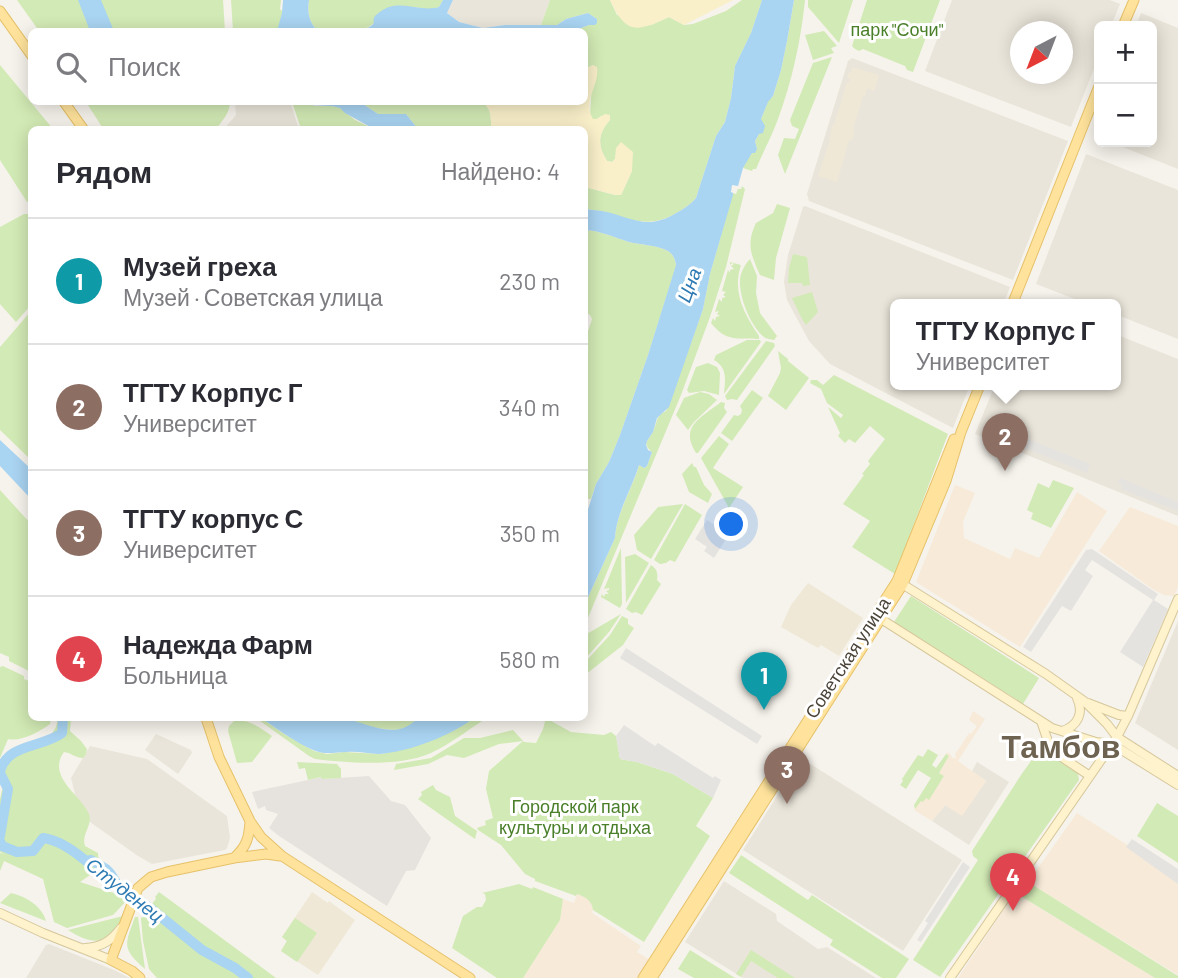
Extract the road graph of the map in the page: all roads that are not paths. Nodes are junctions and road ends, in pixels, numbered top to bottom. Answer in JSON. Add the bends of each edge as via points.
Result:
{"nodes":[{"id":1,"x":1134,"y":0,"type":"edge"},
{"id":2,"x":0,"y":11,"type":"edge"},
{"id":3,"x":1125,"y":21,"type":"edge"},
{"id":4,"x":28,"y":50,"type":"edge"},
{"id":5,"x":1094,"y":99,"type":"edge"},
{"id":6,"x":66,"y":105,"type":"edge"},
{"id":7,"x":81,"y":126,"type":"edge"},
{"id":8,"x":1015,"y":299,"type":"edge"},
{"id":9,"x":978,"y":390,"type":"edge"},
{"id":10,"x":900,"y":582,"type":"junction"},
{"id":11,"x":1178,"y":599,"type":"edge"},
{"id":12,"x":878,"y":617,"type":"junction"},
{"id":13,"x":1075,"y":694,"type":"junction"},
{"id":14,"x":1084,"y":701,"type":"junction"},
{"id":15,"x":1128,"y":716,"type":"junction"},
{"id":16,"x":207,"y":721,"type":"edge"},
{"id":17,"x":1041,"y":721,"type":"junction"},
{"id":18,"x":1059,"y":732,"type":"junction"},
{"id":19,"x":1114,"y":741,"type":"junction"},
{"id":20,"x":1090,"y":776,"type":"junction"},
{"id":21,"x":1178,"y":776,"type":"edge"},
{"id":22,"x":1178,"y":785,"type":"edge"},
{"id":23,"x":250,"y":821,"type":"junction"},
{"id":24,"x":282,"y":856,"type":"junction"},
{"id":25,"x":234,"y":858,"type":"junction"},
{"id":26,"x":0,"y":914,"type":"edge"},
{"id":27,"x":123,"y":926,"type":"junction"},
{"id":28,"x":82,"y":948,"type":"junction"},
{"id":29,"x":111,"y":960,"type":"junction"},
{"id":30,"x":140,"y":978,"type":"edge"},
{"id":31,"x":470,"y":978,"type":"edge"},
{"id":32,"x":643,"y":978,"type":"edge"},
{"id":33,"x":652,"y":978,"type":"edge"},
{"id":34,"x":950,"y":978,"type":"edge"}],
"edges":[{"from":1,"to":3,"type":"main road"},
{"from":2,"to":4,"type":"main road"},
{"from":5,"to":8,"type":"main road"},
{"from":6,"to":7,"type":"main road"},
{"from":9,"to":10,"type":"main road","name":"Советская улица","via":[[961,432],[953,440]]},
{"from":10,"to":12,"type":"main road","name":"Советская улица"},
{"from":10,"to":13,"type":"main road"},
{"from":11,"to":15,"type":"main road"},
{"from":12,"to":17,"type":"main road"},
{"from":12,"to":32,"type":"main road","name":"Советская улица"},
{"from":12,"to":33,"type":"main road","name":"Советская улица"},
{"from":13,"to":14,"type":"main road"},
{"from":13,"to":18,"type":"main road","via":[[1079,718]]},
{"from":14,"to":15,"type":"main road"},
{"from":14,"to":19,"type":"main road","via":[[1107,724]]},
{"from":15,"to":19,"type":"main road"},
{"from":16,"to":23,"type":"main road"},
{"from":17,"to":18,"type":"main road"},
{"from":17,"to":20,"type":"main road","via":[[1051,750]]},
{"from":18,"to":19,"type":"main road","via":[[1103,743]]},
{"from":19,"to":20,"type":"main road"},
{"from":19,"to":21,"type":"main road"},
{"from":19,"to":22,"type":"main road"},
{"from":20,"to":34,"type":"main road"},
{"from":23,"to":24,"type":"main road"},
{"from":23,"to":25,"type":"main road","via":[[246,845]]},
{"from":24,"to":25,"type":"main road"},
{"from":24,"to":31,"type":"main road"},
{"from":25,"to":27,"type":"main road","via":[[151,877],[138,888]]},
{"from":26,"to":28,"type":"main road"},
{"from":27,"to":28,"type":"main road","via":[[102,946]]},
{"from":27,"to":29,"type":"main road"},
{"from":28,"to":29,"type":"main road"},
{"from":29,"to":30,"type":"main road"}]}
